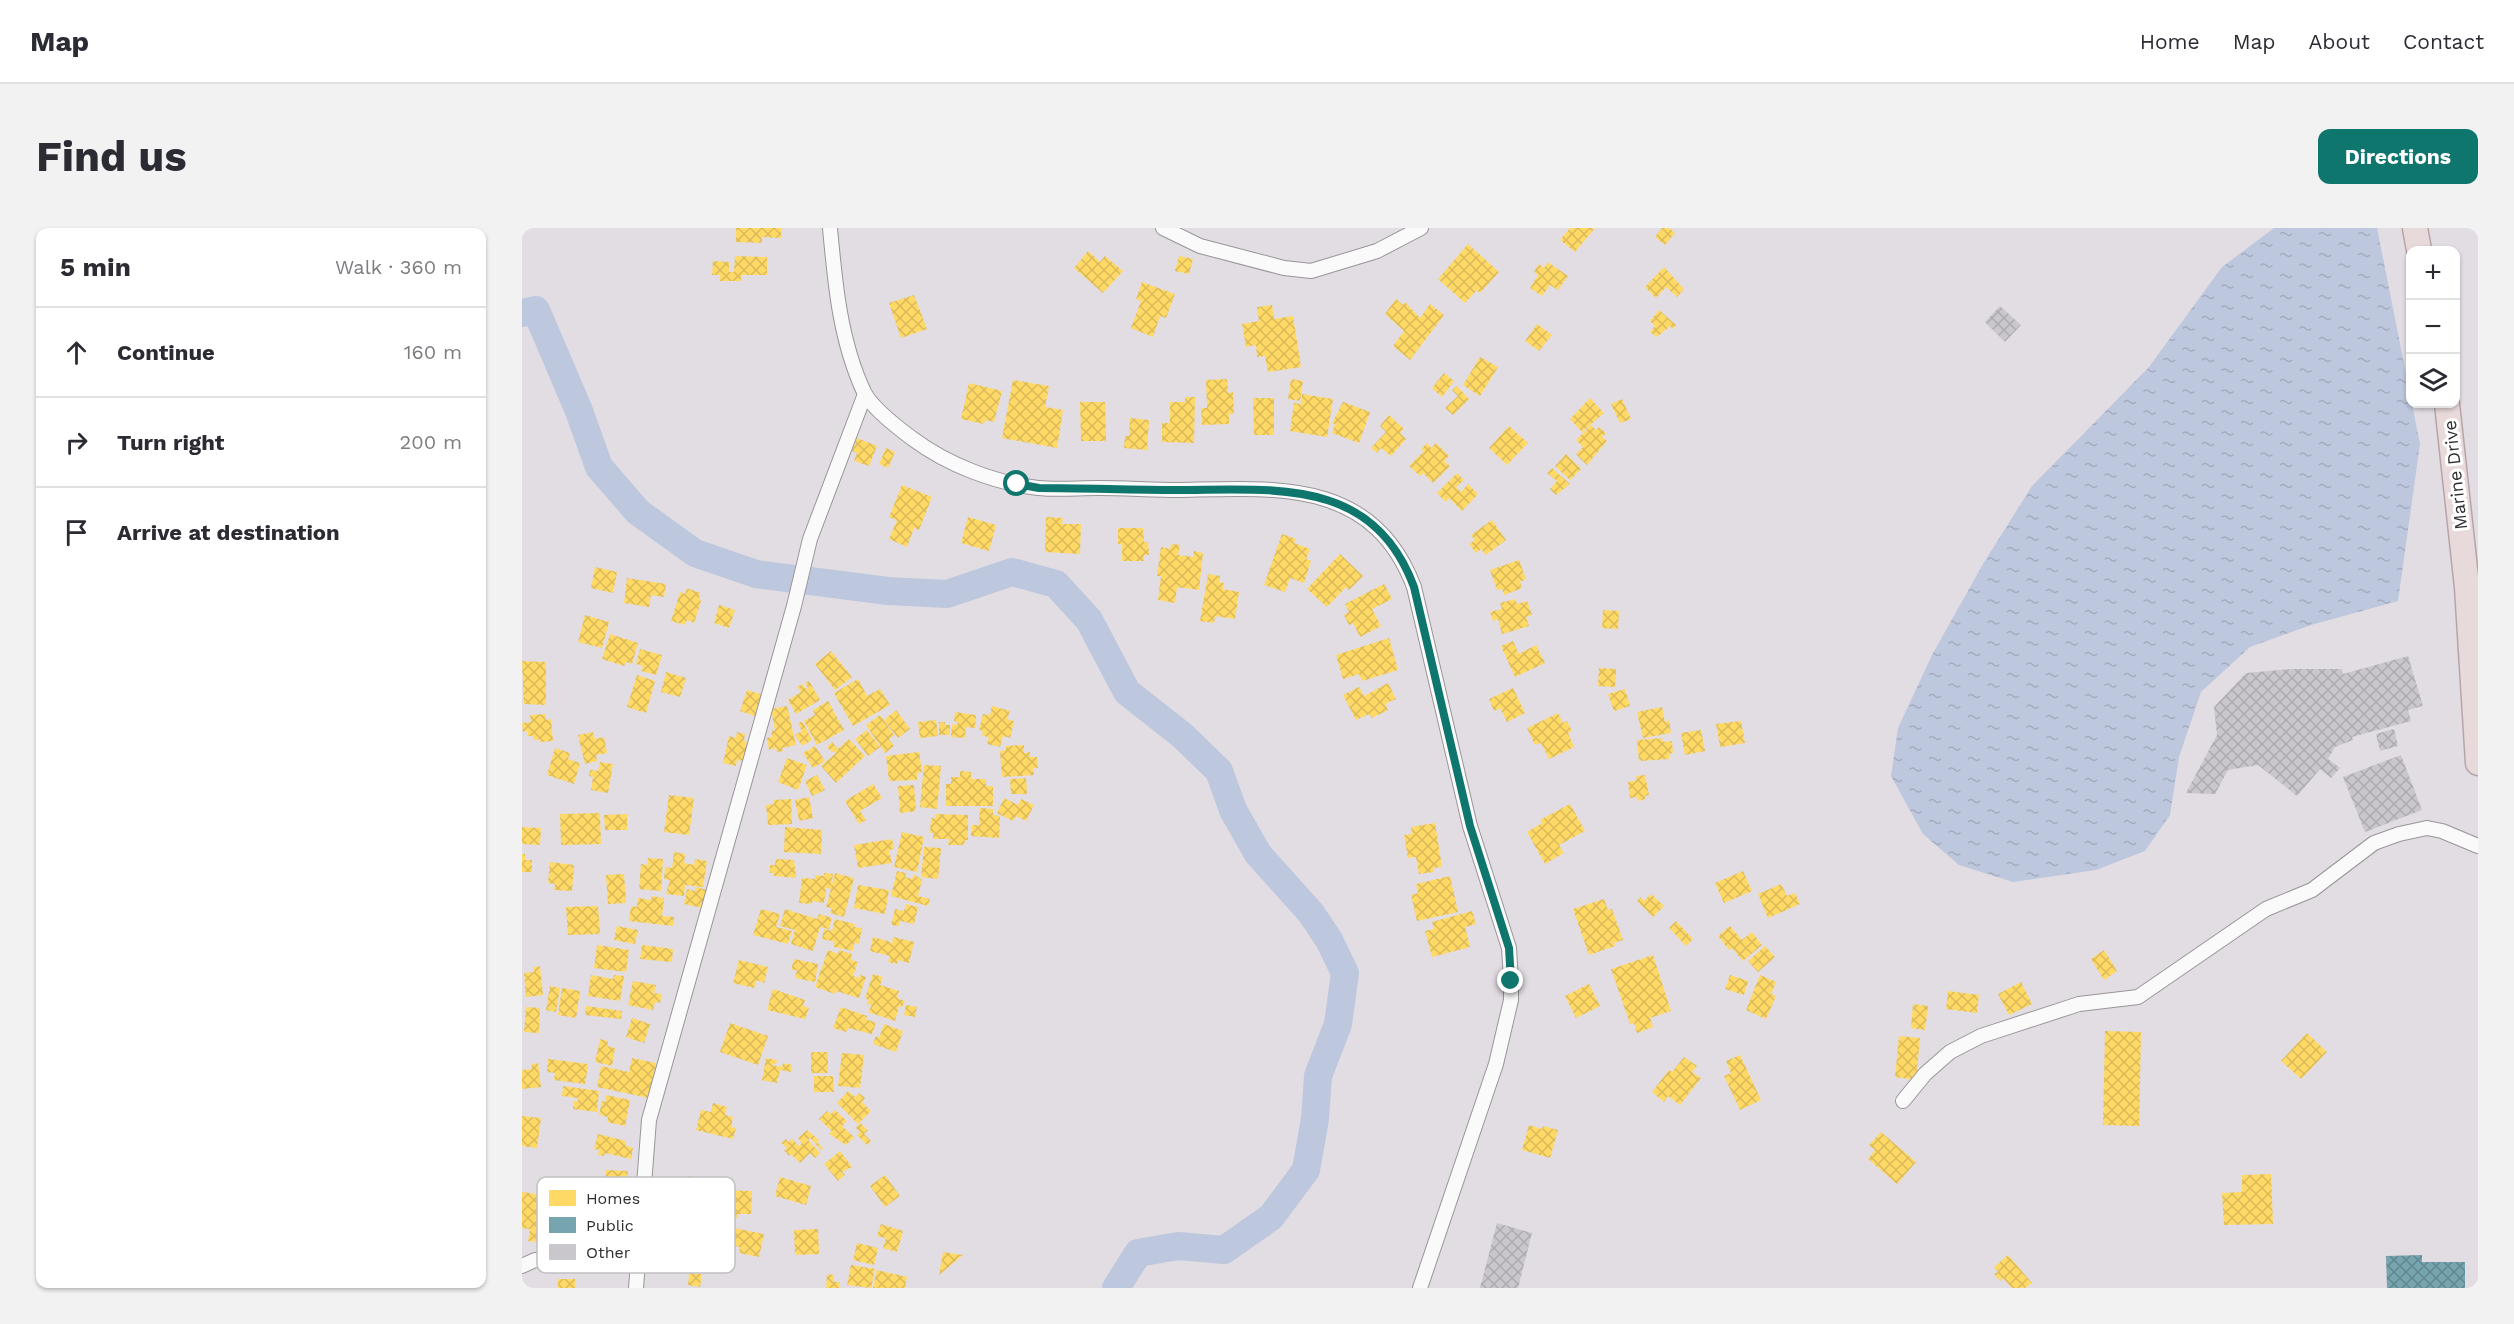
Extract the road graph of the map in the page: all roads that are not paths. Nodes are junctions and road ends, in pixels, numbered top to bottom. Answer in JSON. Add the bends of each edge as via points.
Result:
{"nodes":[{"id":1,"x":830,"y":228,"type":"edge"},
{"id":2,"x":1163,"y":228,"type":"edge"},
{"id":3,"x":1421,"y":228,"type":"edge"},
{"id":4,"x":2415,"y":228,"type":"edge"},
{"id":5,"x":2418,"y":246,"type":"edge"},
{"id":6,"x":865,"y":394,"type":"junction"},
{"id":7,"x":2447,"y":408,"type":"edge"},
{"id":8,"x":2478,"y":763,"type":"edge"},
{"id":9,"x":2478,"y":846,"type":"edge"},
{"id":10,"x":1903,"y":1101,"type":"dead end"},
{"id":11,"x":644,"y":1177,"type":"edge"},
{"id":12,"x":537,"y":1260,"type":"edge"},
{"id":13,"x":522,"y":1266,"type":"edge"},
{"id":14,"x":637,"y":1273,"type":"edge"},
{"id":15,"x":636,"y":1288,"type":"edge"},
{"id":16,"x":1420,"y":1288,"type":"edge"}],
"edges":[{"from":1,"to":6,"type":"street","via":[[842,325]]},
{"from":2,"to":3,"type":"street","via":[[1200,246],[1284,268],[1311,271],[1377,251]]},
{"from":4,"to":5,"type":"highway"},
{"from":6,"to":11,"type":"street","via":[[810,539],[649,1120]]},
{"from":6,"to":16,"type":"street","via":[[921,445],[1001,480],[1039,488],[1239,488],[1316,495],[1367,520],[1401,556],[1414,587],[1470,826],[1509,948],[1511,981],[1511,1000],[1496,1064]]},
{"from":7,"to":8,"type":"highway","name":"Marine Drive","via":[[2467,587]]},
{"from":9,"to":10,"type":"street","via":[[2427,828],[2374,843],[2312,890],[2266,909],[2138,997],[2079,1004],[1981,1036],[1950,1052]]},
{"from":12,"to":13,"type":"street"},
{"from":14,"to":15,"type":"street"}]}
